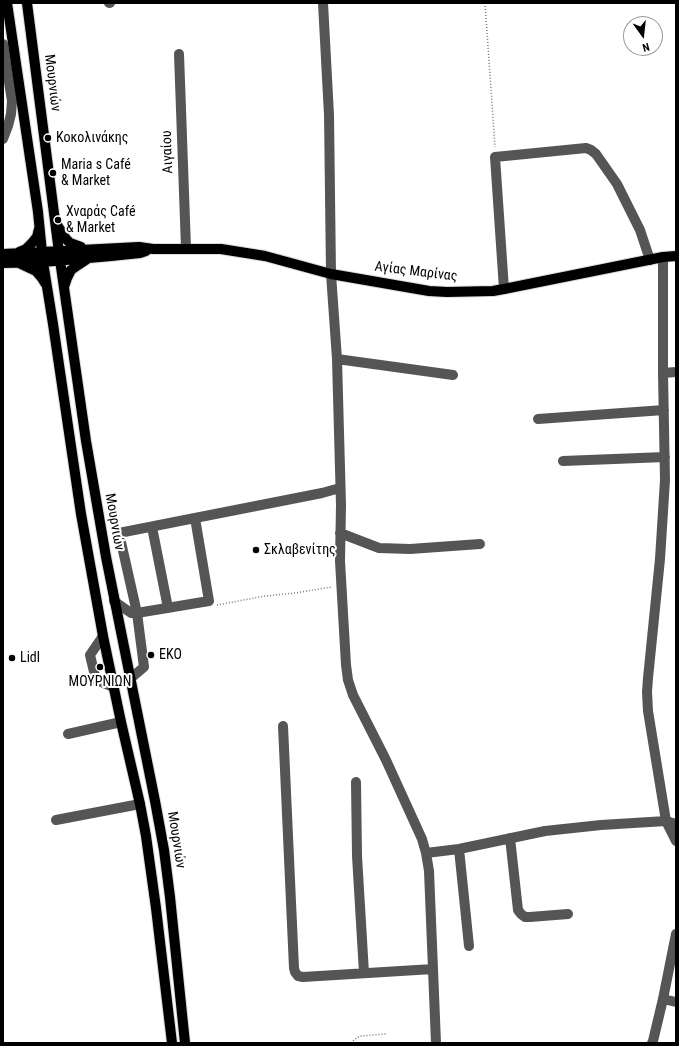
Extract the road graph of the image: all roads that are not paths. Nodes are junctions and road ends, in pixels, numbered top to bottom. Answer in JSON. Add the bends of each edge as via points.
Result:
{"nodes":[{"id":1,"x":7,"y":3,"type":"edge"},
{"id":2,"x":27,"y":3,"type":"edge"},
{"id":3,"x":323,"y":3,"type":"edge"},
{"id":4,"x":3,"y":44,"type":"edge"},
{"id":5,"x":179,"y":54,"type":"dead end"},
{"id":6,"x":4,"y":58,"type":"edge"},
{"id":7,"x":3,"y":139,"type":"edge"},
{"id":8,"x":55,"y":222,"type":"junction"},
{"id":9,"x":40,"y":227,"type":"junction"},
{"id":10,"x":186,"y":248,"type":"junction"},
{"id":11,"x":89,"y":253,"type":"junction"},
{"id":12,"x":3,"y":254,"type":"edge"},
{"id":13,"x":59,"y":255,"type":"junction"},
{"id":14,"x":676,"y":256,"type":"edge"},
{"id":15,"x":43,"y":257,"type":"junction"},
{"id":16,"x":663,"y":257,"type":"junction"},
{"id":17,"x":17,"y":258,"type":"junction"},
{"id":18,"x":650,"y":260,"type":"junction"},
{"id":19,"x":3,"y":263,"type":"edge"},
{"id":20,"x":332,"y":274,"type":"junction"},
{"id":21,"x":64,"y":287,"type":"junction"},
{"id":22,"x":48,"y":289,"type":"junction"},
{"id":23,"x":504,"y":289,"type":"junction"},
{"id":24,"x":337,"y":359,"type":"junction"},
{"id":25,"x":676,"y":372,"type":"edge"},
{"id":26,"x":663,"y":373,"type":"junction"},
{"id":27,"x":453,"y":375,"type":"dead end"},
{"id":28,"x":664,"y":410,"type":"junction"},
{"id":29,"x":538,"y":419,"type":"dead end"},
{"id":30,"x":665,"y":457,"type":"junction"},
{"id":31,"x":563,"y":461,"type":"dead end"},
{"id":32,"x":340,"y":488,"type":"junction"},
{"id":33,"x":195,"y":518,"type":"junction"},
{"id":34,"x":152,"y":527,"type":"junction"},
{"id":35,"x":340,"y":533,"type":"junction"},
{"id":36,"x":480,"y":544,"type":"dead end"},
{"id":37,"x":114,"y":601,"type":"junction"},
{"id":38,"x":168,"y":608,"type":"junction"},
{"id":39,"x":137,"y":613,"type":"junction"},
{"id":40,"x":103,"y":636,"type":"junction"},
{"id":41,"x":131,"y":678,"type":"junction"},
{"id":42,"x":113,"y":687,"type":"junction"},
{"id":43,"x":121,"y":722,"type":"junction"},
{"id":44,"x":283,"y":726,"type":"dead end"},
{"id":45,"x":68,"y":734,"type":"dead end"},
{"id":46,"x":356,"y":782,"type":"dead end"},
{"id":47,"x":140,"y":804,"type":"junction"},
{"id":48,"x":56,"y":820,"type":"dead end"},
{"id":49,"x":671,"y":822,"type":"edge"},
{"id":50,"x":510,"y":838,"type":"junction"},
{"id":51,"x":676,"y":841,"type":"edge"},
{"id":52,"x":460,"y":849,"type":"junction"},
{"id":53,"x":426,"y":853,"type":"junction"},
{"id":54,"x":568,"y":914,"type":"dead end"},
{"id":55,"x":676,"y":934,"type":"edge"},
{"id":56,"x":469,"y":946,"type":"dead end"},
{"id":57,"x":432,"y":969,"type":"junction"},
{"id":58,"x":364,"y":973,"type":"junction"},
{"id":59,"x":663,"y":999,"type":"junction"},
{"id":60,"x":676,"y":1002,"type":"edge"},
{"id":61,"x":172,"y":1043,"type":"edge"},
{"id":62,"x":185,"y":1043,"type":"edge"},
{"id":63,"x":436,"y":1043,"type":"edge"},
{"id":64,"x":652,"y":1043,"type":"edge"}],
"edges":[{"from":1,"to":9,"type":"main road","name":"Μουρνιών"},
{"from":2,"to":8,"type":"main road","name":"Μουρνιών"},
{"from":3,"to":20,"type":"street","via":[[329,115]]},
{"from":4,"to":6,"type":"street"},
{"from":5,"to":10,"type":"street","name":"Αιγαίου"},
{"from":6,"to":7,"type":"street","via":[[12,101],[11,114]]},
{"from":8,"to":11,"type":"main road","via":[[70,243]]},
{"from":8,"to":13,"type":"main road","name":"Μουρνιών"},
{"from":9,"to":15,"type":"main road","name":"Μουρνιών"},
{"from":9,"to":17,"type":"main road","via":[[32,244]]},
{"from":10,"to":11,"type":"main road","name":"Αγίας Μαρίνας","via":[[139,247]]},
{"from":10,"to":20,"type":"main road","name":"Αγίας Μαρίνας","via":[[221,249],[265,256]]},
{"from":11,"to":13,"type":"main road","name":"Αγίας Μαρίνας"},
{"from":11,"to":21,"type":"main road","via":[[71,270]]},
{"from":12,"to":17,"type":"main road","name":"Αγίας Μαρίνας"},
{"from":13,"to":15,"type":"main road","name":"Αγίας Μαρίνας"},
{"from":13,"to":21,"type":"main road","name":"Μουρνιών"},
{"from":14,"to":16,"type":"main road","name":"Αγίας Μαρίνας"},
{"from":15,"to":17,"type":"main road","name":"Αγίας Μαρίνας"},
{"from":15,"to":22,"type":"main road","name":"Μουρνιών"},
{"from":16,"to":18,"type":"main road","name":"Αγίας Μαρίνας"},
{"from":16,"to":26,"type":"street"},
{"from":17,"to":19,"type":"main road","name":"Αγίας Μαρίνας"},
{"from":17,"to":22,"type":"main road","via":[[36,271]]},
{"from":18,"to":23,"type":"main road","name":"Αγίας Μαρίνας"},
{"from":18,"to":23,"type":"street","via":[[640,230],[617,184],[591,150],[586,148],[495,157]]},
{"from":20,"to":23,"type":"main road","name":"Αγίας Μαρίνας","via":[[429,291]]},
{"from":20,"to":24,"type":"street"},
{"from":21,"to":37,"type":"main road","name":"Μουρνιών","via":[[84,433]]},
{"from":22,"to":40,"type":"main road","name":"Μουρνιών","via":[[81,514]]},
{"from":24,"to":27,"type":"street"},
{"from":24,"to":32,"type":"street"},
{"from":25,"to":26,"type":"street"},
{"from":26,"to":28,"type":"street"},
{"from":28,"to":29,"type":"street"},
{"from":28,"to":30,"type":"street"},
{"from":30,"to":31,"type":"street"},
{"from":30,"to":49,"type":"street","via":[[660,559],[647,692],[648,711]]},
{"from":32,"to":33,"type":"street"},
{"from":32,"to":35,"type":"street"},
{"from":33,"to":34,"type":"street"},
{"from":33,"to":38,"type":"street","via":[[209,601]]},
{"from":34,"to":38,"type":"street"},
{"from":34,"to":39,"type":"street","via":[[119,533]]},
{"from":35,"to":36,"type":"street","via":[[379,548],[410,549]]},
{"from":35,"to":53,"type":"street","via":[[348,680],[353,695],[390,767]]},
{"from":37,"to":39,"type":"street","via":[[131,613]]},
{"from":37,"to":41,"type":"main road","name":"Μουρνιών"},
{"from":38,"to":39,"type":"street"},
{"from":39,"to":41,"type":"street","via":[[144,667]]},
{"from":40,"to":42,"type":"main road","name":"Μουρνιών"},
{"from":40,"to":42,"type":"street","via":[[90,655],[96,680]]},
{"from":41,"to":62,"type":"main road","name":"Μουρνιών","via":[[164,850]]},
{"from":42,"to":43,"type":"main road","name":"Μουρνιών"},
{"from":43,"to":45,"type":"street"},
{"from":43,"to":47,"type":"main road","name":"Μουρνιών"},
{"from":44,"to":58,"type":"street","via":[[295,972],[298,976],[304,977]]},
{"from":46,"to":58,"type":"street","via":[[357,856]]},
{"from":47,"to":48,"type":"street"},
{"from":47,"to":61,"type":"main road","name":"Μουρνιών","via":[[156,908]]},
{"from":49,"to":50,"type":"street","via":[[601,825]]},
{"from":49,"to":51,"type":"street"},
{"from":50,"to":52,"type":"street"},
{"from":50,"to":54,"type":"street","via":[[518,910],[525,917]]},
{"from":52,"to":53,"type":"street"},
{"from":52,"to":56,"type":"street"},
{"from":53,"to":57,"type":"street","via":[[430,871]]},
{"from":55,"to":59,"type":"street"},
{"from":57,"to":58,"type":"street"},
{"from":57,"to":63,"type":"street"},
{"from":59,"to":60,"type":"street"},
{"from":59,"to":64,"type":"street"}]}
